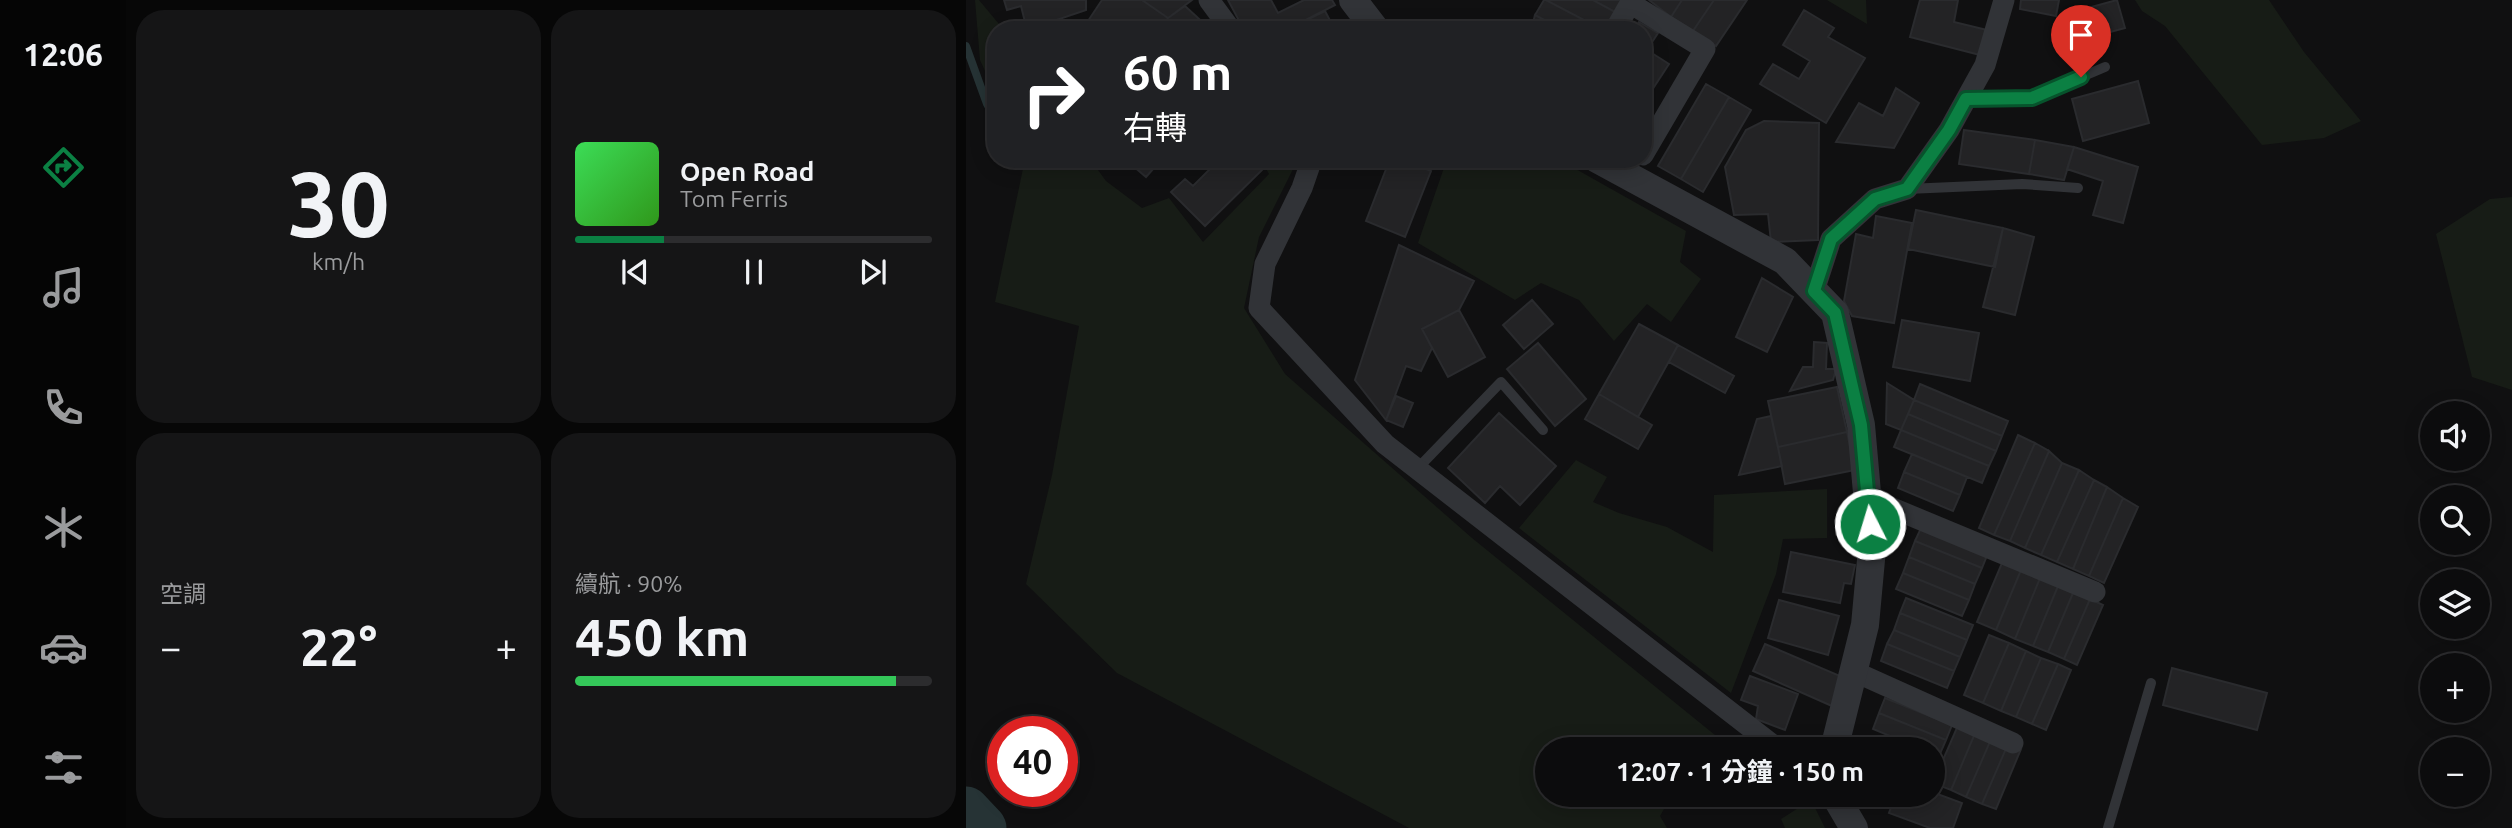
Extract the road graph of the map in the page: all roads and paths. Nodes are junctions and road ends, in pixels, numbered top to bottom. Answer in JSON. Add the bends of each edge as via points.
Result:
{"nodes":[{"id":1,"x":1209,"y":0,"type":"edge"},
{"id":2,"x":1353,"y":0,"type":"edge"},
{"id":3,"x":2004,"y":0,"type":"edge"},
{"id":4,"x":1631,"y":2,"type":"edge"},
{"id":5,"x":1224,"y":21,"type":"edge"},
{"id":6,"x":1369,"y":21,"type":"edge"},
{"id":7,"x":1620,"y":21,"type":"edge"},
{"id":8,"x":2105,"y":67,"type":"dead end"},
{"id":9,"x":1966,"y":99,"type":"junction"},
{"id":10,"x":1652,"y":140,"type":"edge"},
{"id":11,"x":1309,"y":168,"type":"edge"},
{"id":12,"x":1644,"y":168,"type":"edge"},
{"id":13,"x":2078,"y":188,"type":"dead end"},
{"id":14,"x":1907,"y":189,"type":"junction"},
{"id":15,"x":1814,"y":291,"type":"junction"},
{"id":16,"x":1543,"y":430,"type":"dead end"},
{"id":17,"x":1417,"y":469,"type":"junction"},
{"id":18,"x":1868,"y":498,"type":"junction"},
{"id":19,"x":2095,"y":592,"type":"dead end"},
{"id":20,"x":1853,"y":671,"type":"junction"},
{"id":21,"x":2151,"y":682,"type":"dead end"},
{"id":22,"x":1763,"y":737,"type":"edge"},
{"id":23,"x":1837,"y":737,"type":"edge"},
{"id":24,"x":2013,"y":743,"type":"dead end"},
{"id":25,"x":1842,"y":807,"type":"edge"},
{"id":26,"x":1854,"y":828,"type":"edge"},
{"id":27,"x":2108,"y":828,"type":"edge"}],
"edges":[{"from":1,"to":5,"type":"street"},
{"from":2,"to":6,"type":"street"},
{"from":3,"to":9,"type":"street","via":[[1985,65]]},
{"from":4,"to":7,"type":"street"},
{"from":4,"to":10,"type":"street","via":[[1705,49]]},
{"from":8,"to":9,"type":"lane","via":[[2032,98]]},
{"from":9,"to":14,"type":"street"},
{"from":11,"to":17,"type":"street","via":[[1265,264],[1259,307],[1385,444]]},
{"from":12,"to":15,"type":"street","via":[[1785,261]]},
{"from":13,"to":14,"type":"lane","via":[[2022,184]]},
{"from":14,"to":15,"type":"street","via":[[1875,199],[1831,239]]},
{"from":15,"to":18,"type":"street","via":[[1835,313],[1861,425]]},
{"from":16,"to":17,"type":"lane","via":[[1501,382]]},
{"from":17,"to":22,"type":"street"},
{"from":18,"to":19,"type":"street"},
{"from":18,"to":20,"type":"street","via":[[1872,550],[1865,625]]},
{"from":20,"to":23,"type":"street"},
{"from":20,"to":24,"type":"street"},
{"from":21,"to":27,"type":"lane"},
{"from":25,"to":26,"type":"street"}]}
